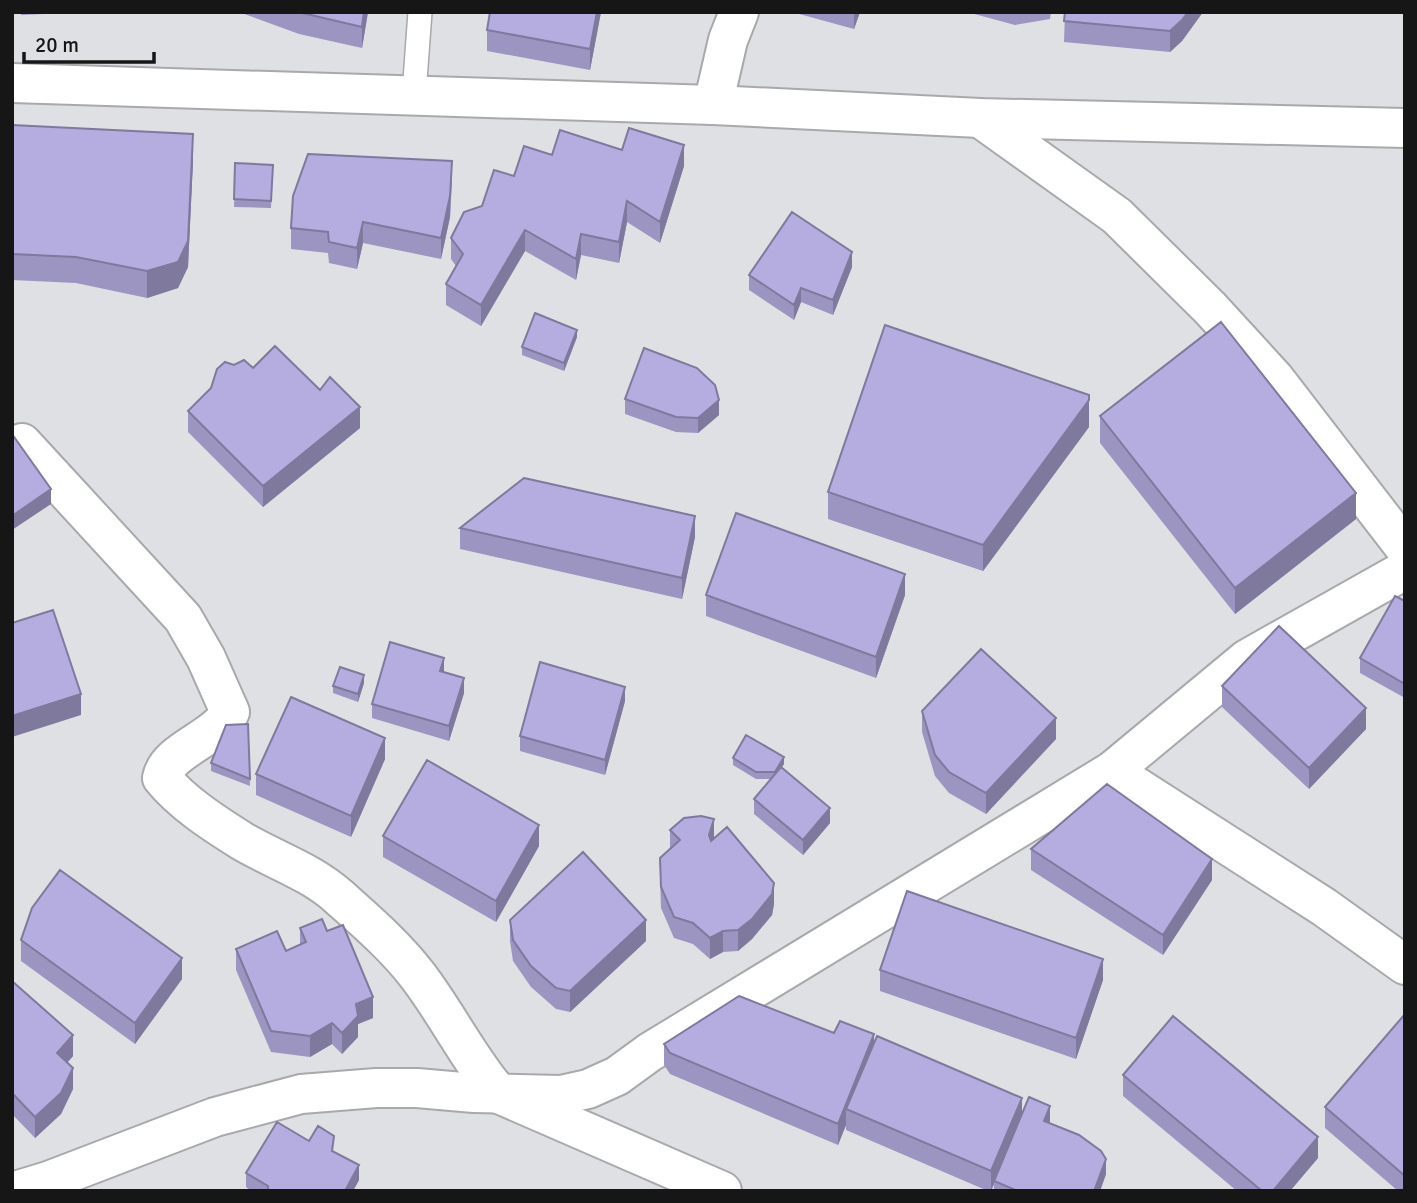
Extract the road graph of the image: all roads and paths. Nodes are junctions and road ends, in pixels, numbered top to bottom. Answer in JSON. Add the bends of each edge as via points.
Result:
{"nodes":[{"id":1,"x":420,"y":12,"type":"edge"},
{"id":2,"x":739,"y":12,"type":"edge"},
{"id":3,"x":12,"y":83,"type":"edge"},
{"id":4,"x":414,"y":94,"type":"junction"},
{"id":5,"x":713,"y":105,"type":"junction"},
{"id":6,"x":980,"y":118,"type":"junction"},
{"id":7,"x":1405,"y":128,"type":"edge"},
{"id":8,"x":22,"y":443,"type":"edge"},
{"id":9,"x":1405,"y":548,"type":"edge"},
{"id":10,"x":1405,"y":570,"type":"edge"},
{"id":11,"x":1112,"y":771,"type":"junction"},
{"id":12,"x":1405,"y":965,"type":"edge"},
{"id":13,"x":499,"y":1094,"type":"junction"},
{"id":14,"x":15,"y":1191,"type":"edge"},
{"id":15,"x":722,"y":1191,"type":"edge"}],
"edges":[{"from":1,"to":4,"type":"lane"},
{"from":2,"to":5,"type":"main road"},
{"from":3,"to":4,"type":"main road"},
{"from":4,"to":5,"type":"main road"},
{"from":5,"to":6,"type":"main road"},
{"from":6,"to":7,"type":"main road"},
{"from":6,"to":9,"type":"main road","via":[[1117,216],[1210,308],[1275,379]]},
{"from":8,"to":13,"type":"main road","via":[[183,618],[223,694],[230,712],[226,721],[177,756],[162,778],[242,841],[299,869],[336,895],[390,945],[416,973]]},
{"from":10,"to":11,"type":"main road","via":[[1247,659]]},
{"from":11,"to":12,"type":"main road","via":[[1324,907]]},
{"from":11,"to":13,"type":"main road","via":[[617,1076],[561,1095]]},
{"from":13,"to":14,"type":"main road","via":[[417,1088],[300,1094],[215,1117]]},
{"from":13,"to":15,"type":"main road"}]}
